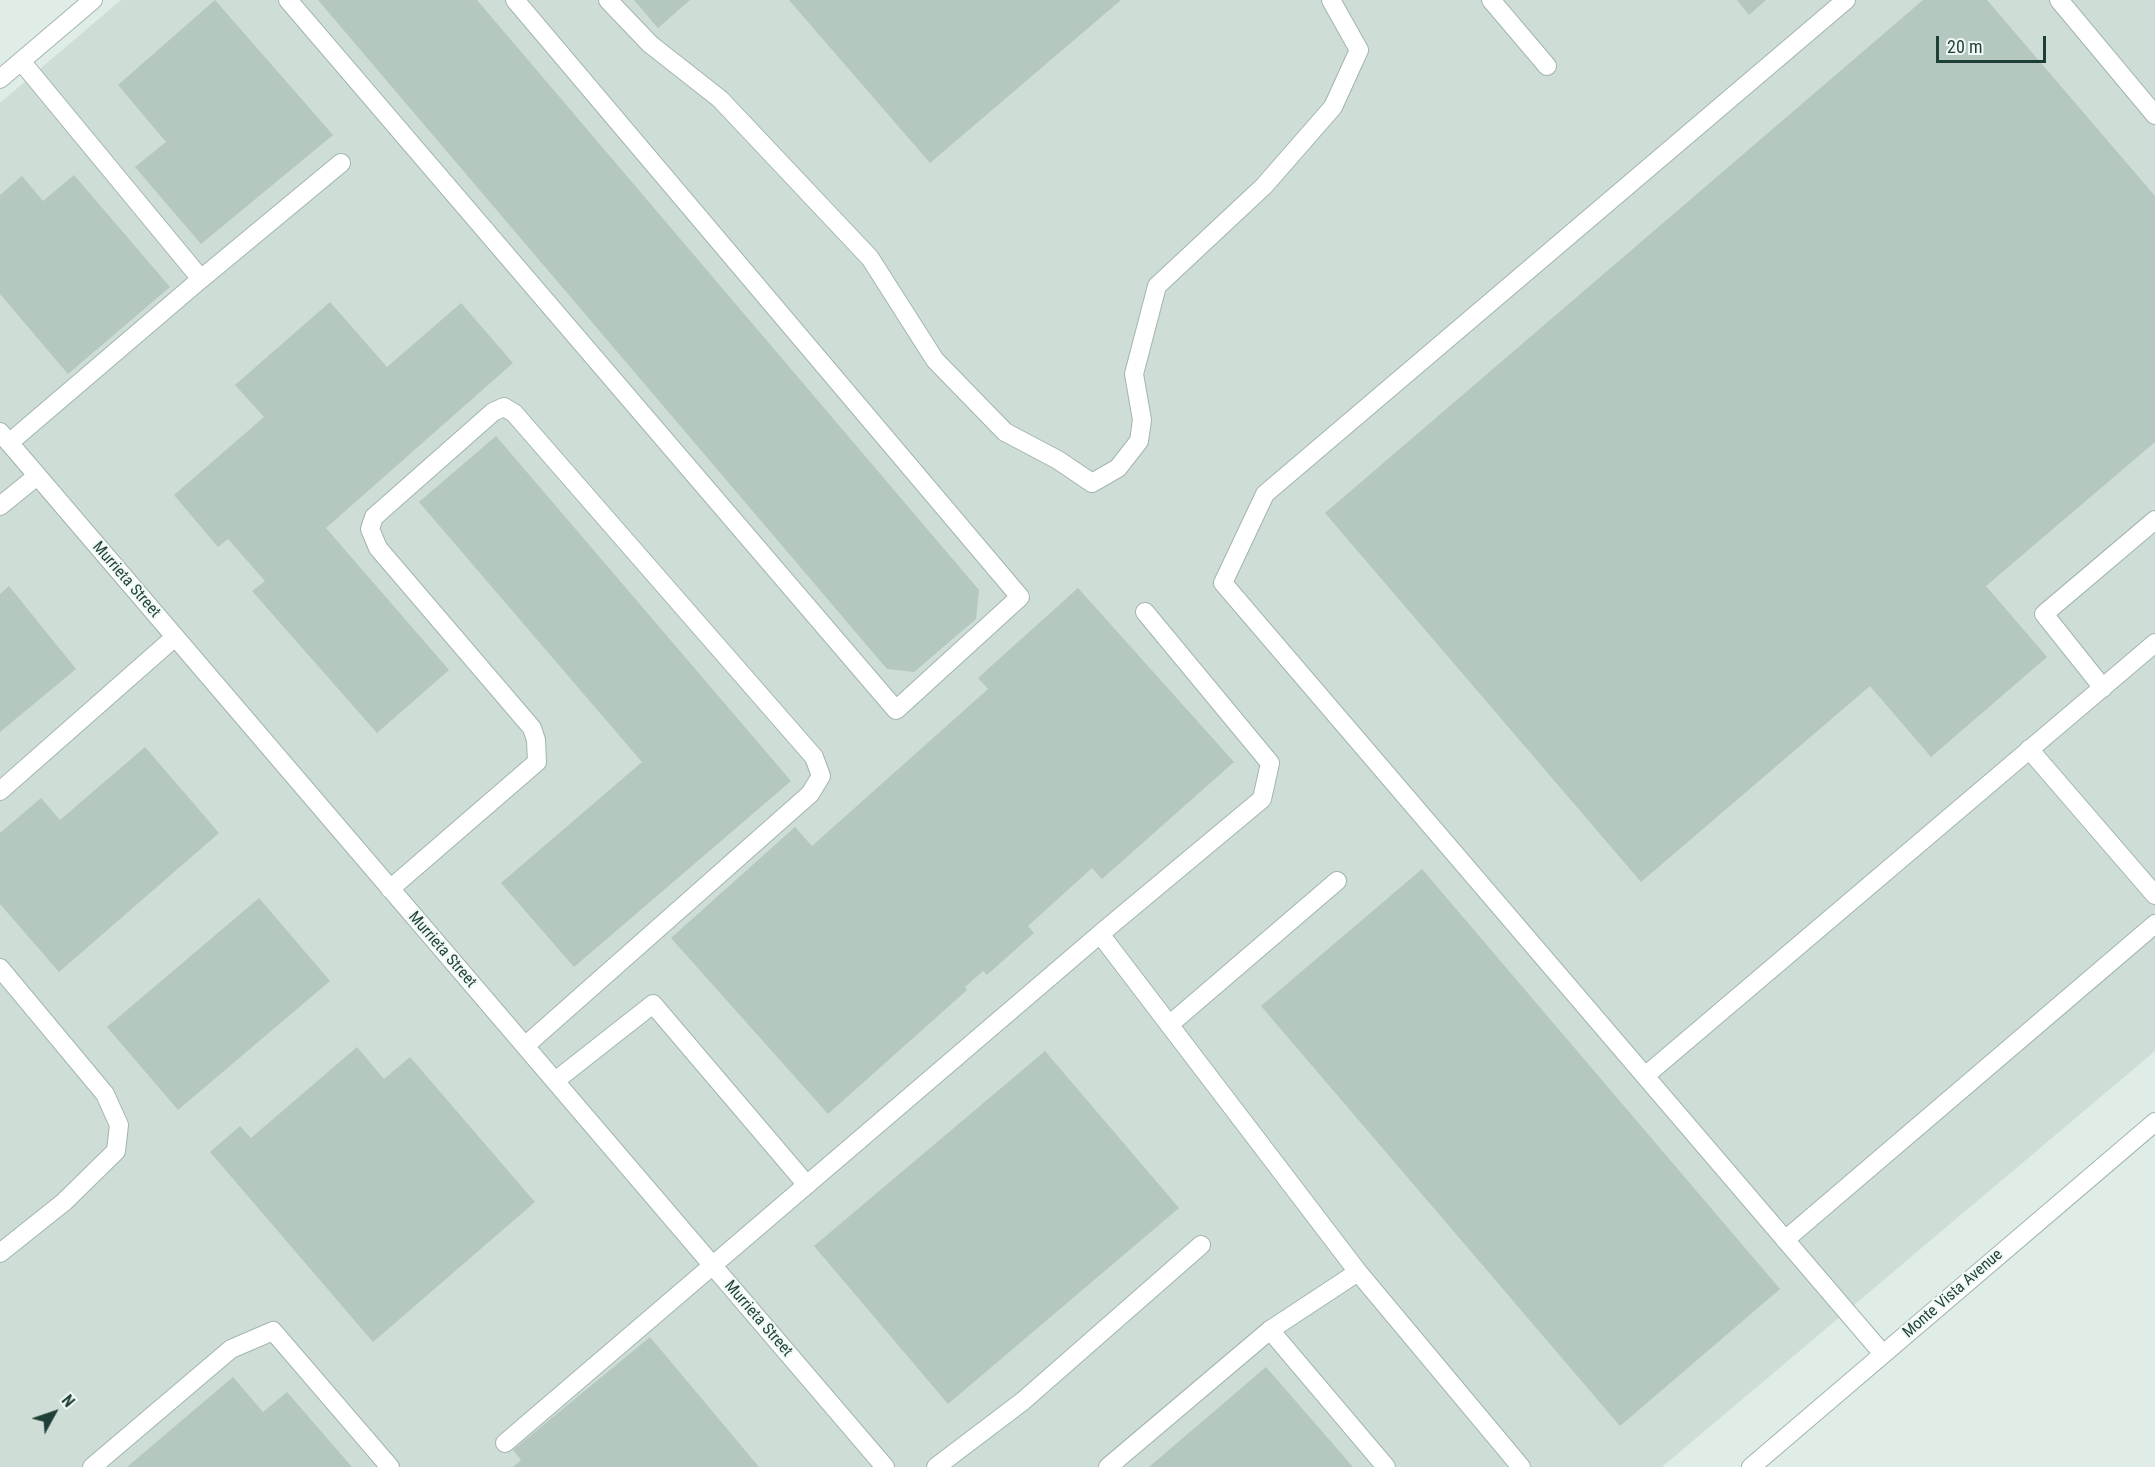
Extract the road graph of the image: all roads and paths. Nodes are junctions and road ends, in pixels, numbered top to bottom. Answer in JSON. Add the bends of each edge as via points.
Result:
{"nodes":[{"id":1,"x":288,"y":0,"type":"edge"},
{"id":2,"x":515,"y":0,"type":"edge"},
{"id":3,"x":608,"y":0,"type":"edge"},
{"id":4,"x":1331,"y":0,"type":"edge"},
{"id":5,"x":1491,"y":0,"type":"edge"},
{"id":6,"x":1846,"y":0,"type":"edge"},
{"id":7,"x":2059,"y":0,"type":"edge"},
{"id":8,"x":85,"y":3,"type":"edge"},
{"id":9,"x":21,"y":61,"type":"junction"},
{"id":10,"x":1547,"y":66,"type":"dead end"},
{"id":11,"x":0,"y":79,"type":"edge"},
{"id":12,"x":2155,"y":116,"type":"edge"},
{"id":13,"x":340,"y":163,"type":"dead end"},
{"id":14,"x":201,"y":279,"type":"junction"},
{"id":15,"x":5,"y":438,"type":"edge"},
{"id":16,"x":37,"y":476,"type":"junction"},
{"id":17,"x":0,"y":506,"type":"edge"},
{"id":18,"x":2155,"y":520,"type":"edge"},
{"id":19,"x":1145,"y":612,"type":"dead end"},
{"id":20,"x":175,"y":637,"type":"junction"},
{"id":21,"x":2155,"y":643,"type":"edge"},
{"id":22,"x":2103,"y":688,"type":"junction"},
{"id":23,"x":2029,"y":749,"type":"junction"},
{"id":24,"x":0,"y":791,"type":"edge"},
{"id":25,"x":1337,"y":881,"type":"dead end"},
{"id":26,"x":390,"y":889,"type":"junction"},
{"id":27,"x":2155,"y":895,"type":"edge"},
{"id":28,"x":2155,"y":924,"type":"edge"},
{"id":29,"x":1100,"y":934,"type":"junction"},
{"id":30,"x":0,"y":968,"type":"edge"},
{"id":31,"x":1169,"y":1025,"type":"junction"},
{"id":32,"x":525,"y":1046,"type":"junction"},
{"id":33,"x":1645,"y":1076,"type":"junction"},
{"id":34,"x":555,"y":1082,"type":"junction"},
{"id":35,"x":2155,"y":1122,"type":"edge"},
{"id":36,"x":807,"y":1185,"type":"junction"},
{"id":37,"x":1785,"y":1240,"type":"junction"},
{"id":38,"x":1202,"y":1245,"type":"dead end"},
{"id":39,"x":0,"y":1253,"type":"edge"},
{"id":40,"x":713,"y":1266,"type":"junction"},
{"id":41,"x":1358,"y":1272,"type":"junction"},
{"id":42,"x":1270,"y":1330,"type":"junction"},
{"id":43,"x":1883,"y":1354,"type":"junction"},
{"id":44,"x":506,"y":1443,"type":"dead end"},
{"id":45,"x":92,"y":1467,"type":"edge"},
{"id":46,"x":390,"y":1467,"type":"edge"},
{"id":47,"x":885,"y":1467,"type":"edge"},
{"id":48,"x":936,"y":1467,"type":"edge"},
{"id":49,"x":1108,"y":1467,"type":"edge"},
{"id":50,"x":1386,"y":1467,"type":"edge"},
{"id":51,"x":1521,"y":1467,"type":"edge"},
{"id":52,"x":1751,"y":1467,"type":"edge"}],
"edges":[{"from":1,"to":2,"type":"street","via":[[896,710],[1020,597]]},
{"from":3,"to":4,"type":"street","via":[[650,44],[720,99],[870,258],[935,360],[1005,432],[1092,483],[1118,468],[1138,441],[1142,420],[1134,374],[1157,286],[1264,186],[1333,107],[1359,50]]},
{"from":5,"to":10,"type":"street"},
{"from":6,"to":33,"type":"street","via":[[1265,494],[1223,583]]},
{"from":7,"to":12,"type":"street"},
{"from":8,"to":9,"type":"street"},
{"from":9,"to":11,"type":"street"},
{"from":9,"to":14,"type":"street"},
{"from":13,"to":14,"type":"street"},
{"from":14,"to":15,"type":"street"},
{"from":15,"to":16,"type":"street","name":"Murrieta Street"},
{"from":16,"to":17,"type":"street"},
{"from":16,"to":20,"type":"street","name":"Murrieta Street"},
{"from":18,"to":22,"type":"street","via":[[2044,614]]},
{"from":19,"to":29,"type":"street","via":[[1270,764],[1262,799]]},
{"from":20,"to":24,"type":"street"},
{"from":20,"to":26,"type":"street","name":"Murrieta Street"},
{"from":21,"to":22,"type":"street"},
{"from":22,"to":23,"type":"street"},
{"from":23,"to":27,"type":"street"},
{"from":23,"to":33,"type":"street"},
{"from":25,"to":31,"type":"street"},
{"from":26,"to":32,"type":"street","name":"Murrieta Street"},
{"from":26,"to":32,"type":"street","via":[[537,762],[532,728],[378,548],[370,529],[374,517],[504,406],[814,757],[821,776],[810,794]]},
{"from":28,"to":37,"type":"street"},
{"from":29,"to":31,"type":"street"},
{"from":29,"to":36,"type":"street"},
{"from":30,"to":39,"type":"street","via":[[105,1094],[118,1125],[116,1151],[64,1202]]},
{"from":31,"to":41,"type":"street"},
{"from":32,"to":34,"type":"street","name":"Murrieta Street"},
{"from":33,"to":37,"type":"street"},
{"from":34,"to":36,"type":"street","via":[[653,1004]]},
{"from":34,"to":40,"type":"street","name":"Murrieta Street"},
{"from":35,"to":43,"type":"street","name":"Monte Vista Avenue"},
{"from":36,"to":40,"type":"street"},
{"from":37,"to":43,"type":"street"},
{"from":38,"to":48,"type":"street","via":[[1023,1401]]},
{"from":40,"to":44,"type":"street"},
{"from":40,"to":47,"type":"street","name":"Murrieta Street"},
{"from":41,"to":42,"type":"street"},
{"from":41,"to":51,"type":"street"},
{"from":42,"to":49,"type":"street"},
{"from":42,"to":50,"type":"street"},
{"from":43,"to":52,"type":"street","name":"Monte Vista Avenue"},
{"from":45,"to":46,"type":"street","via":[[231,1348],[273,1331]]}]}
